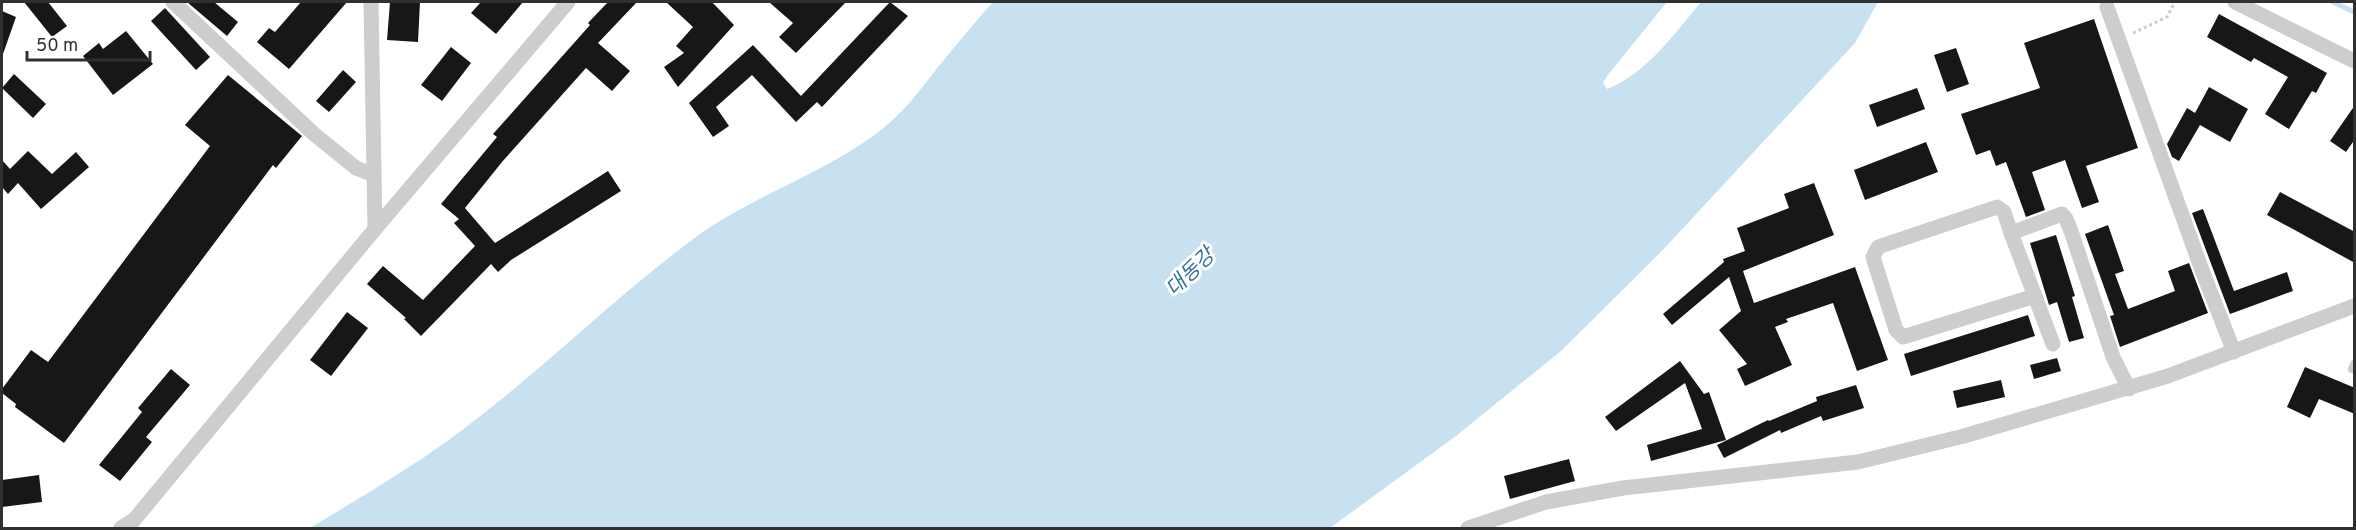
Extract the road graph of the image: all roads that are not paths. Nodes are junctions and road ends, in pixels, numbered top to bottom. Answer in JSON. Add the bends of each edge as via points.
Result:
{"nodes":[{"id":1,"x":173,"y":2,"type":"edge"},
{"id":2,"x":371,"y":2,"type":"edge"},
{"id":3,"x":568,"y":2,"type":"edge"},
{"id":4,"x":2235,"y":2,"type":"edge"},
{"id":5,"x":2107,"y":7,"type":"dead end"},
{"id":6,"x":2355,"y":61,"type":"edge"},
{"id":7,"x":374,"y":175,"type":"junction"},
{"id":8,"x":375,"y":229,"type":"junction"},
{"id":9,"x":2011,"y":233,"type":"junction"},
{"id":10,"x":2035,"y":296,"type":"junction"},
{"id":11,"x":2355,"y":306,"type":"edge"},
{"id":12,"x":2053,"y":344,"type":"dead end"},
{"id":13,"x":2234,"y":352,"type":"junction"},
{"id":14,"x":2129,"y":389,"type":"junction"},
{"id":15,"x":121,"y":528,"type":"edge"},
{"id":16,"x":1468,"y":528,"type":"edge"}],
"edges":[{"from":1,"to":7,"type":"street","via":[[314,134],[356,168]]},
{"from":2,"to":7,"type":"street"},
{"from":3,"to":8,"type":"street"},
{"from":4,"to":6,"type":"street"},
{"from":5,"to":13,"type":"street"},
{"from":7,"to":8,"type":"street"},
{"from":8,"to":15,"type":"street","via":[[134,520]]},
{"from":9,"to":10,"type":"street"},
{"from":9,"to":10,"type":"street","via":[[2004,212],[1997,207],[1878,247],[1873,257],[1896,330],[1904,337]]},
{"from":9,"to":14,"type":"street","via":[[2062,214],[2066,219],[2113,357]]},
{"from":10,"to":12,"type":"street"},
{"from":11,"to":13,"type":"street"},
{"from":13,"to":14,"type":"street"},
{"from":14,"to":16,"type":"street","via":[[1858,462],[1623,488],[1546,502]]}]}
